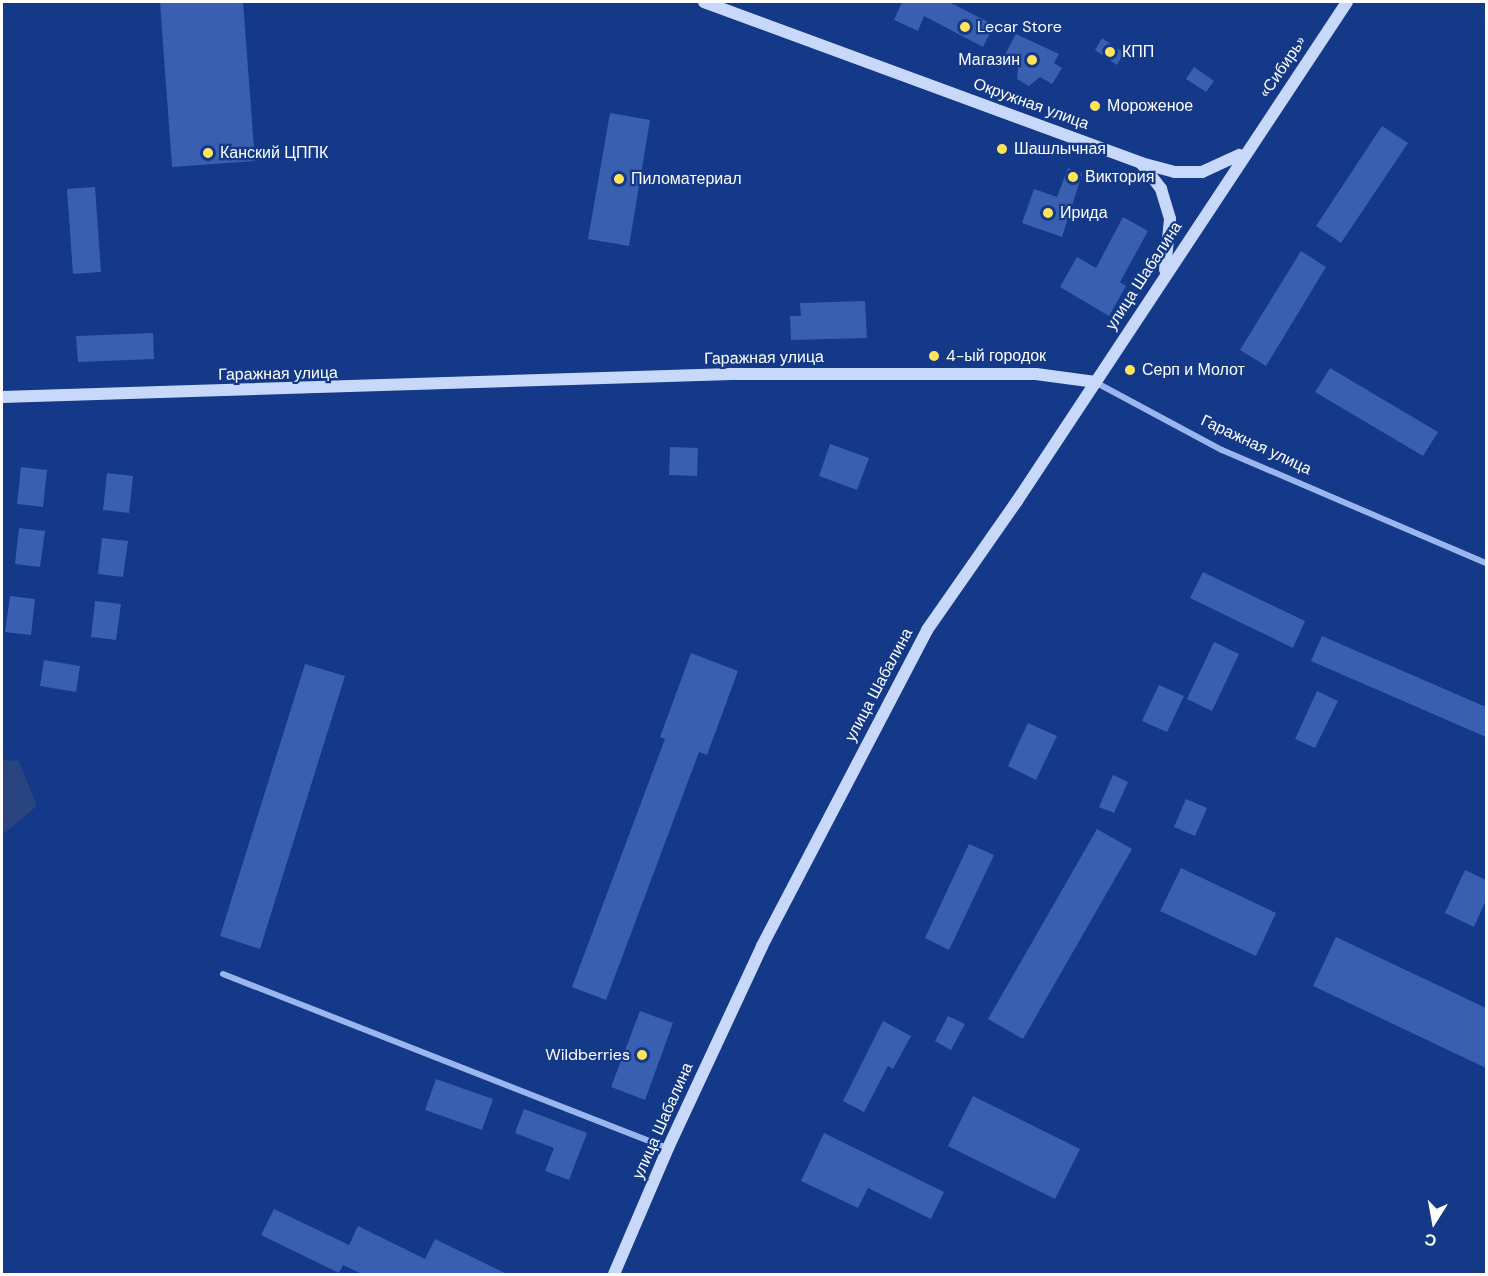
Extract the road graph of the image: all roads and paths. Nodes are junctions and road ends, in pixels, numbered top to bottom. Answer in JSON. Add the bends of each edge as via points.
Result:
{"nodes":[{"id":1,"x":704,"y":2,"type":"edge"},
{"id":2,"x":1347,"y":2,"type":"edge"},
{"id":3,"x":1245,"y":152,"type":"junction"},
{"id":4,"x":1141,"y":163,"type":"junction"},
{"id":5,"x":1163,"y":277,"type":"junction"},
{"id":6,"x":1095,"y":382,"type":"junction"},
{"id":7,"x":2,"y":397,"type":"edge"},
{"id":8,"x":1486,"y":563,"type":"edge"},
{"id":9,"x":223,"y":975,"type":"dead end"},
{"id":10,"x":668,"y":1148,"type":"junction"},
{"id":11,"x":614,"y":1275,"type":"edge"}],
"edges":[{"from":1,"to":4,"type":"street","name":"Окружная улица"},
{"from":2,"to":3,"type":"street","name":"«Сибирь»"},
{"from":3,"to":4,"type":"street","name":"Окружная улица","via":[[1225,165],[1202,172],[1175,172]]},
{"from":3,"to":5,"type":"street","name":"улица Шабалина"},
{"from":4,"to":5,"type":"street","via":[[1161,189],[1170,219]]},
{"from":5,"to":6,"type":"street","name":"улица Шабалина"},
{"from":6,"to":7,"type":"street","name":"Гаражная улица","via":[[1036,374],[732,374]]},
{"from":6,"to":8,"type":"street","name":"Гаражная улица","via":[[1222,450]]},
{"from":6,"to":10,"type":"street","name":"улица Шабалина","via":[[927,630],[762,946]]},
{"from":9,"to":10,"type":"street"},
{"from":10,"to":11,"type":"street","name":"улица Шабалина"}]}
